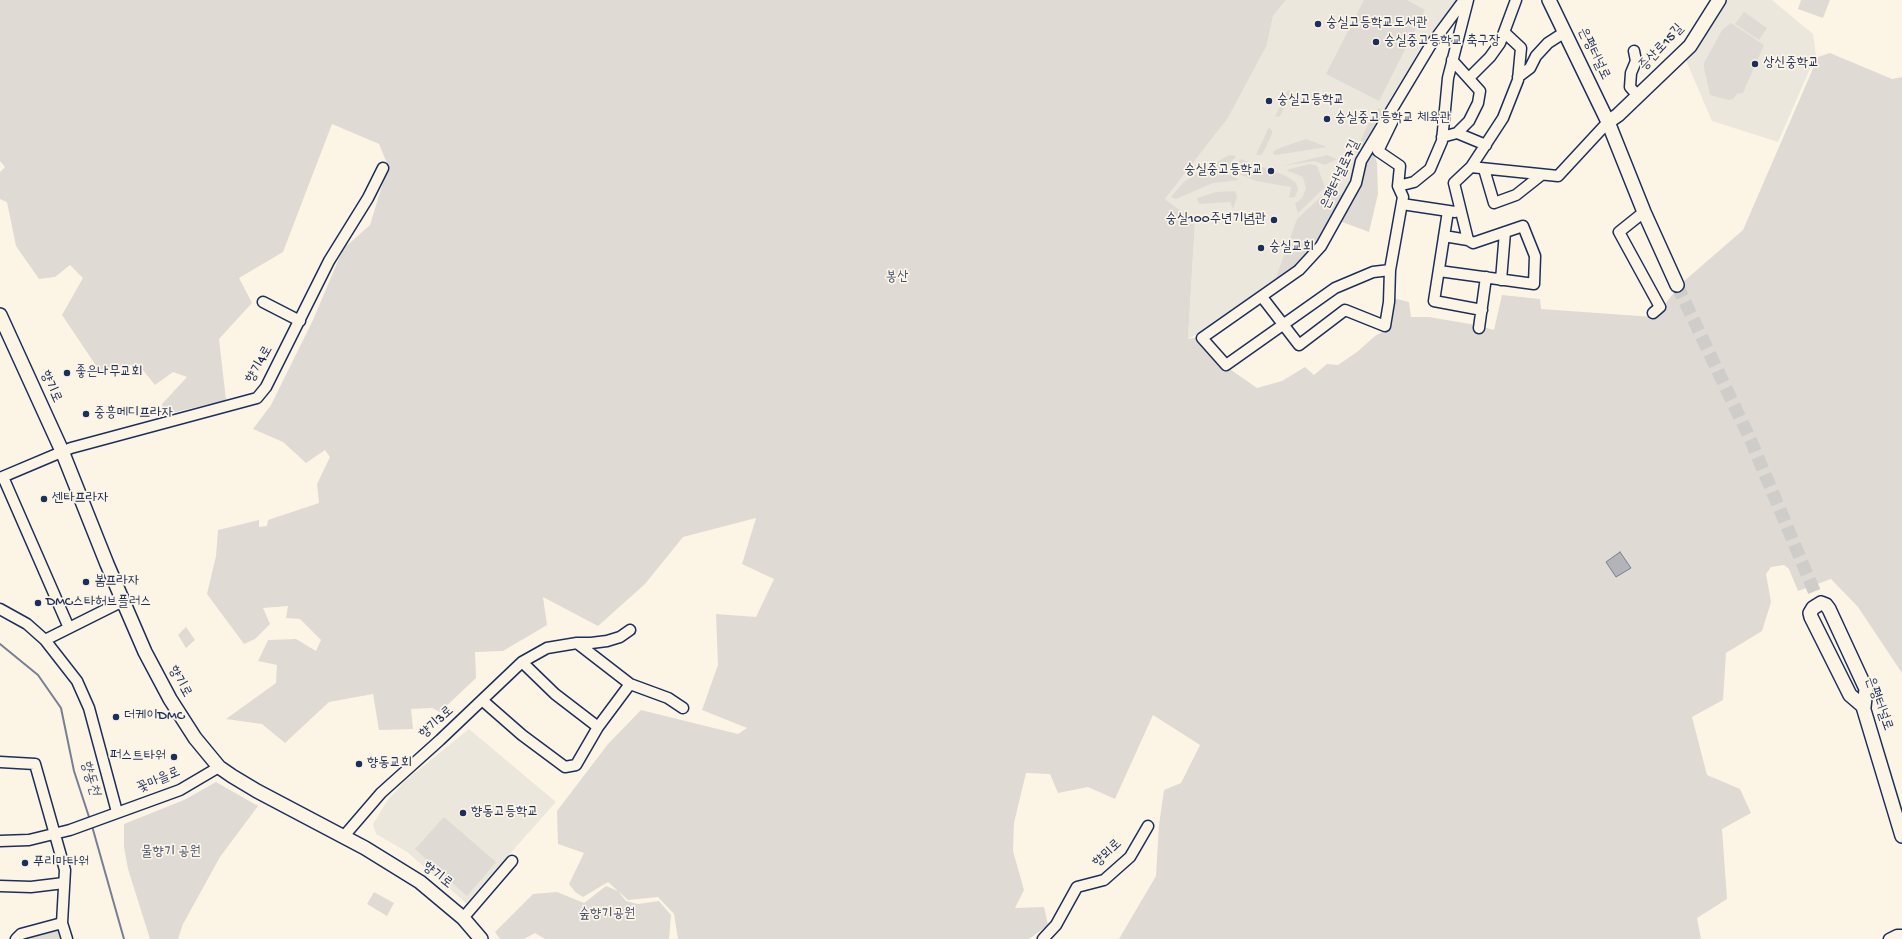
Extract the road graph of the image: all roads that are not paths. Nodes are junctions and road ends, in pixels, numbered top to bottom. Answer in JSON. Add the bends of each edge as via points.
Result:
{"nodes":[{"id":1,"x":1464,"y":0,"type":"edge"},
{"id":2,"x":1468,"y":0,"type":"edge"},
{"id":3,"x":1516,"y":0,"type":"edge"},
{"id":4,"x":1549,"y":0,"type":"edge"},
{"id":5,"x":1720,"y":0,"type":"edge"},
{"id":6,"x":1565,"y":32,"type":"junction"},
{"id":7,"x":1505,"y":33,"type":"junction"},
{"id":8,"x":1634,"y":51,"type":"dead end"},
{"id":9,"x":1452,"y":60,"type":"junction"},
{"id":10,"x":1518,"y":77,"type":"junction"},
{"id":11,"x":1469,"y":78,"type":"junction"},
{"id":12,"x":1638,"y":96,"type":"junction"},
{"id":13,"x":1396,"y":104,"type":"junction"},
{"id":14,"x":1608,"y":122,"type":"junction"},
{"id":15,"x":1457,"y":133,"type":"junction"},
{"id":16,"x":1442,"y":138,"type":"junction"},
{"id":17,"x":1486,"y":145,"type":"junction"},
{"id":18,"x":383,"y":168,"type":"dead end"},
{"id":19,"x":1471,"y":168,"type":"junction"},
{"id":20,"x":1484,"y":170,"type":"junction"},
{"id":21,"x":1540,"y":176,"type":"junction"},
{"id":22,"x":1398,"y":186,"type":"junction"},
{"id":23,"x":1402,"y":204,"type":"junction"},
{"id":24,"x":1448,"y":211,"type":"junction"},
{"id":25,"x":1644,"y":212,"type":"junction"},
{"id":26,"x":1462,"y":213,"type":"junction"},
{"id":27,"x":1505,"y":232,"type":"junction"},
{"id":28,"x":1444,"y":236,"type":"junction"},
{"id":29,"x":1468,"y":240,"type":"junction"},
{"id":30,"x":1390,"y":270,"type":"junction"},
{"id":31,"x":1439,"y":271,"type":"junction"},
{"id":32,"x":1486,"y":277,"type":"junction"},
{"id":33,"x":1501,"y":280,"type":"junction"},
{"id":34,"x":1677,"y":285,"type":"tunnel mouth"},
{"id":35,"x":1262,"y":297,"type":"junction"},
{"id":36,"x":262,"y":302,"type":"dead end"},
{"id":37,"x":1482,"y":310,"type":"junction"},
{"id":38,"x":1653,"y":313,"type":"dead end"},
{"id":39,"x":0,"y":315,"type":"edge"},
{"id":40,"x":300,"y":321,"type":"junction"},
{"id":41,"x":1284,"y":326,"type":"junction"},
{"id":42,"x":1479,"y":328,"type":"dead end"},
{"id":43,"x":62,"y":451,"type":"junction"},
{"id":44,"x":1,"y":477,"type":"edge"},
{"id":45,"x":123,"y":601,"type":"junction"},
{"id":46,"x":0,"y":610,"type":"edge"},
{"id":47,"x":1822,"y":610,"type":"tunnel mouth"},
{"id":48,"x":69,"y":628,"type":"junction"},
{"id":49,"x":630,"y":630,"type":"dead end"},
{"id":50,"x":45,"y":640,"type":"junction"},
{"id":51,"x":577,"y":643,"type":"junction"},
{"id":52,"x":522,"y":662,"type":"junction"},
{"id":53,"x":630,"y":684,"type":"junction"},
{"id":54,"x":482,"y":700,"type":"junction"},
{"id":55,"x":1864,"y":707,"type":"junction"},
{"id":56,"x":683,"y":708,"type":"dead end"},
{"id":57,"x":598,"y":727,"type":"junction"},
{"id":58,"x":0,"y":762,"type":"edge"},
{"id":59,"x":219,"y":767,"type":"junction"},
{"id":60,"x":113,"y":813,"type":"junction"},
{"id":61,"x":1148,"y":826,"type":"dead end"},
{"id":62,"x":54,"y":833,"type":"junction"},
{"id":63,"x":344,"y":836,"type":"junction"},
{"id":64,"x":1902,"y":836,"type":"edge"},
{"id":65,"x":0,"y":841,"type":"edge"},
{"id":66,"x":512,"y":861,"type":"dead end"},
{"id":67,"x":64,"y":883,"type":"junction"},
{"id":68,"x":0,"y":886,"type":"edge"},
{"id":69,"x":463,"y":918,"type":"junction"},
{"id":70,"x":62,"y":924,"type":"junction"},
{"id":71,"x":1052,"y":934,"type":"edge"},
{"id":72,"x":1902,"y":935,"type":"edge"},
{"id":73,"x":16,"y":939,"type":"edge"},
{"id":74,"x":67,"y":939,"type":"edge"},
{"id":75,"x":481,"y":939,"type":"edge"},
{"id":76,"x":1043,"y":939,"type":"edge"},
{"id":77,"x":1889,"y":939,"type":"edge"}],
"edges":[{"from":1,"to":13,"type":"street","name":"은평터널로7길","via":[[1430,46]]},
{"from":2,"to":9,"type":"street"},
{"from":3,"to":7,"type":"street"},
{"from":4,"to":6,"type":"main road","name":"은평터널로"},
{"from":5,"to":12,"type":"main road","name":"증산로15길","via":[[1690,46]]},
{"from":6,"to":10,"type":"street","via":[[1548,42],[1530,68]]},
{"from":6,"to":14,"type":"main road","name":"은평터널로"},
{"from":7,"to":10,"type":"street","via":[[1520,48]]},
{"from":7,"to":11,"type":"street","via":[[1490,57]]},
{"from":8,"to":12,"type":"street","name":"증산로15길","via":[[1636,61],[1630,87]]},
{"from":9,"to":11,"type":"street"},
{"from":9,"to":16,"type":"street"},
{"from":10,"to":17,"type":"street","via":[[1503,118]]},
{"from":11,"to":15,"type":"street","via":[[1480,91],[1478,104],[1469,121]]},
{"from":12,"to":14,"type":"main road","name":"증산로15길"},
{"from":13,"to":22,"type":"street","via":[[1395,116],[1378,152],[1400,166]]},
{"from":13,"to":35,"type":"street","name":"은평터널로7길","via":[[1361,160],[1356,183],[1321,246],[1299,270]]},
{"from":14,"to":21,"type":"street","via":[[1558,176]]},
{"from":14,"to":25,"type":"main road","name":"은평터널로"},
{"from":15,"to":16,"type":"street"},
{"from":15,"to":17,"type":"street"},
{"from":16,"to":22,"type":"street","via":[[1430,169],[1414,182]]},
{"from":17,"to":19,"type":"street"},
{"from":18,"to":40,"type":"street","name":"향기4로","via":[[368,198],[329,261]]},
{"from":19,"to":20,"type":"street"},
{"from":19,"to":26,"type":"street","via":[[1454,183]]},
{"from":20,"to":21,"type":"street"},
{"from":20,"to":21,"type":"street","via":[[1494,203],[1516,195]]},
{"from":22,"to":23,"type":"street","via":[[1403,197]]},
{"from":23,"to":24,"type":"street"},
{"from":23,"to":30,"type":"street"},
{"from":24,"to":26,"type":"street"},
{"from":24,"to":28,"type":"street"},
{"from":25,"to":34,"type":"main road","name":"은평터널로"},
{"from":25,"to":38,"type":"street","via":[[1619,232],[1660,307]]},
{"from":26,"to":29,"type":"street"},
{"from":27,"to":29,"type":"street","via":[[1473,243]]},
{"from":27,"to":33,"type":"street"},
{"from":27,"to":33,"type":"street","via":[[1523,226],[1536,256],[1534,284]]},
{"from":28,"to":29,"type":"street"},
{"from":28,"to":31,"type":"street"},
{"from":30,"to":41,"type":"street","via":[[1373,272],[1335,288]]},
{"from":30,"to":41,"type":"street","via":[[1385,326],[1345,310],[1299,345]]},
{"from":31,"to":32,"type":"street"},
{"from":31,"to":37,"type":"street","via":[[1434,301]]},
{"from":32,"to":33,"type":"street"},
{"from":32,"to":37,"type":"street"},
{"from":35,"to":41,"type":"street"},
{"from":35,"to":41,"type":"street","name":"은평터널로7길","via":[[1202,338],[1226,365]]},
{"from":36,"to":40,"type":"street"},
{"from":37,"to":42,"type":"street"},
{"from":39,"to":43,"type":"main road","name":"향기로"},
{"from":40,"to":43,"type":"street","name":"향기4로","via":[[266,387],[257,398]]},
{"from":43,"to":44,"type":"street"},
{"from":43,"to":45,"type":"main road","name":"향기로"},
{"from":44,"to":48,"type":"street"},
{"from":45,"to":48,"type":"street"},
{"from":45,"to":59,"type":"main road","name":"향기로","via":[[145,652],[170,699],[195,738]]},
{"from":46,"to":50,"type":"street","via":[[27,624]]},
{"from":47,"to":55,"type":"main road","name":"은평터널로"},
{"from":48,"to":50,"type":"street"},
{"from":49,"to":51,"type":"street","name":"향기3로","via":[[620,637],[607,641]]},
{"from":50,"to":60,"type":"street","via":[[77,681],[89,708]]},
{"from":51,"to":52,"type":"street","name":"향기3로","via":[[547,648]]},
{"from":51,"to":53,"type":"street"},
{"from":52,"to":54,"type":"street","name":"향기3로"},
{"from":52,"to":57,"type":"street","via":[[555,694]]},
{"from":53,"to":56,"type":"street","via":[[668,698]]},
{"from":53,"to":57,"type":"street"},
{"from":54,"to":57,"type":"street","via":[[522,735],[565,767],[576,765]]},
{"from":54,"to":63,"type":"street","name":"향기3로","via":[[381,792]]},
{"from":55,"to":55,"type":"main road","via":[[1866,689],[1829,609],[1826,605],[1818,604],[1811,610],[1811,617],[1850,695]]},
{"from":55,"to":64,"type":"main road","name":"은평터널로"},
{"from":58,"to":62,"type":"street","via":[[34,764]]},
{"from":59,"to":60,"type":"street","name":"꽃마을로","via":[[180,790]]},
{"from":59,"to":63,"type":"main road","name":"향기로","via":[[257,791]]},
{"from":60,"to":62,"type":"street","name":"꽃마을로","via":[[70,830]]},
{"from":61,"to":71,"type":"street","name":"향뫼로","via":[[1130,857],[1104,880],[1077,887]]},
{"from":62,"to":65,"type":"street","via":[[29,840]]},
{"from":62,"to":67,"type":"street","via":[[64,870]]},
{"from":63,"to":69,"type":"main road","name":"향기로","via":[[420,882]]},
{"from":66,"to":69,"type":"street"},
{"from":67,"to":68,"type":"street","via":[[31,887]]},
{"from":67,"to":70,"type":"street"},
{"from":69,"to":75,"type":"main road","name":"향기로"},
{"from":70,"to":73,"type":"street","via":[[21,934]]},
{"from":70,"to":74,"type":"street"},
{"from":71,"to":76,"type":"street","name":"향뫼로"},
{"from":72,"to":77,"type":"street"}]}
